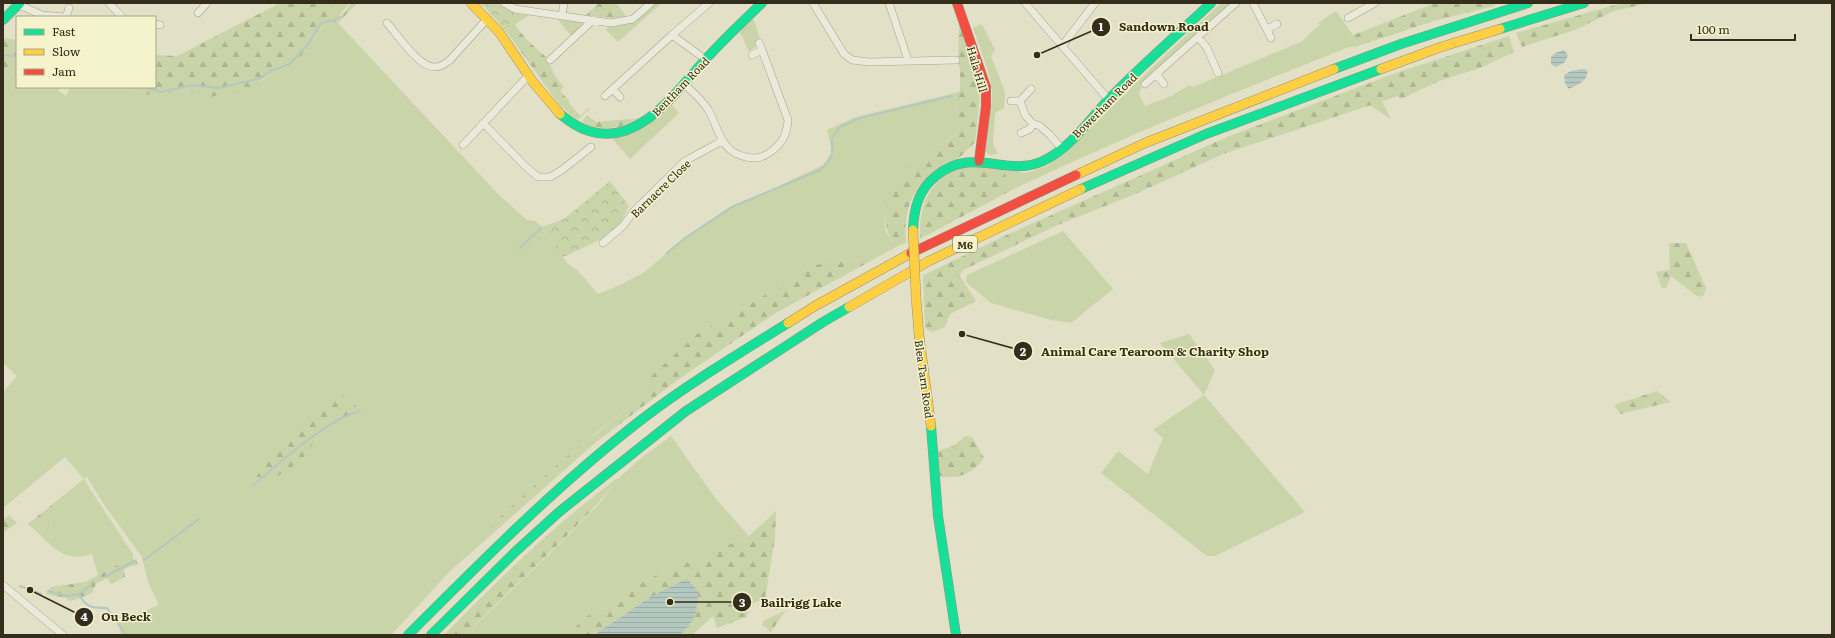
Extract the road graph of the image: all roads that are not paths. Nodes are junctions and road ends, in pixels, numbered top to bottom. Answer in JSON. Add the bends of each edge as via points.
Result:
{"nodes":[{"id":1,"x":109,"y":3,"type":"edge"},
{"id":2,"x":207,"y":3,"type":"edge"},
{"id":3,"x":471,"y":3,"type":"edge"},
{"id":4,"x":504,"y":3,"type":"edge"},
{"id":5,"x":564,"y":3,"type":"edge"},
{"id":6,"x":651,"y":3,"type":"edge"},
{"id":7,"x":709,"y":3,"type":"edge"},
{"id":8,"x":762,"y":3,"type":"edge"},
{"id":9,"x":813,"y":3,"type":"edge"},
{"id":10,"x":889,"y":3,"type":"edge"},
{"id":11,"x":957,"y":3,"type":"edge"},
{"id":12,"x":1025,"y":3,"type":"edge"},
{"id":13,"x":1095,"y":3,"type":"edge"},
{"id":14,"x":1211,"y":3,"type":"edge"},
{"id":15,"x":1236,"y":3,"type":"edge"},
{"id":16,"x":1253,"y":3,"type":"edge"},
{"id":17,"x":1376,"y":3,"type":"edge"},
{"id":18,"x":1528,"y":3,"type":"edge"},
{"id":19,"x":1584,"y":3,"type":"edge"},
{"id":20,"x":20,"y":4,"type":"edge"},
{"id":21,"x":69,"y":8,"type":"dead end"},
{"id":22,"x":198,"y":13,"type":"dead end"},
{"id":23,"x":562,"y":15,"type":"junction"},
{"id":24,"x":52,"y":16,"type":"edge"},
{"id":25,"x":66,"y":16,"type":"edge"},
{"id":26,"x":121,"y":16,"type":"edge"},
{"id":27,"x":1348,"y":18,"type":"dead end"},
{"id":28,"x":487,"y":19,"type":"junction"},
{"id":29,"x":3,"y":20,"type":"edge"},
{"id":30,"x":593,"y":20,"type":"junction"},
{"id":31,"x":387,"y":23,"type":"dead end"},
{"id":32,"x":1277,"y":24,"type":"dead end"},
{"id":33,"x":1266,"y":29,"type":"junction"},
{"id":34,"x":672,"y":35,"type":"junction"},
{"id":35,"x":1198,"y":37,"type":"junction"},
{"id":36,"x":1271,"y":38,"type":"dead end"},
{"id":37,"x":759,"y":43,"type":"dead end"},
{"id":38,"x":1062,"y":46,"type":"junction"},
{"id":39,"x":762,"y":50,"type":"junction"},
{"id":40,"x":752,"y":55,"type":"dead end"},
{"id":41,"x":705,"y":59,"type":"junction"},
{"id":42,"x":550,"y":60,"type":"dead end"},
{"id":43,"x":908,"y":60,"type":"junction"},
{"id":44,"x":956,"y":60,"type":"dead end"},
{"id":45,"x":1218,"y":73,"type":"dead end"},
{"id":46,"x":1156,"y":74,"type":"junction"},
{"id":47,"x":529,"y":75,"type":"junction"},
{"id":48,"x":684,"y":84,"type":"junction"},
{"id":49,"x":1145,"y":84,"type":"dead end"},
{"id":50,"x":1164,"y":84,"type":"dead end"},
{"id":51,"x":613,"y":89,"type":"junction"},
{"id":52,"x":1031,"y":89,"type":"dead end"},
{"id":53,"x":605,"y":96,"type":"dead end"},
{"id":54,"x":620,"y":97,"type":"dead end"},
{"id":55,"x":1109,"y":100,"type":"junction"},
{"id":56,"x":1011,"y":101,"type":"dead end"},
{"id":57,"x":1020,"y":101,"type":"junction"},
{"id":58,"x":483,"y":124,"type":"junction"},
{"id":59,"x":1033,"y":124,"type":"junction"},
{"id":60,"x":1021,"y":133,"type":"dead end"},
{"id":61,"x":722,"y":141,"type":"junction"},
{"id":62,"x":463,"y":145,"type":"dead end"},
{"id":63,"x":591,"y":147,"type":"dead end"},
{"id":64,"x":1060,"y":148,"type":"junction"},
{"id":65,"x":979,"y":161,"type":"junction"},
{"id":66,"x":603,"y":243,"type":"dead end"},
{"id":67,"x":3,"y":585,"type":"edge"},
{"id":68,"x":63,"y":635,"type":"edge"},
{"id":69,"x":408,"y":635,"type":"edge"},
{"id":70,"x":431,"y":635,"type":"edge"},
{"id":71,"x":956,"y":635,"type":"edge"}],
"edges":[{"from":1,"to":26,"type":"street"},
{"from":2,"to":22,"type":"street"},
{"from":3,"to":28,"type":"main road","name":"Bentham Road"},
{"from":4,"to":23,"type":"street","via":[[516,9]]},
{"from":5,"to":23,"type":"street"},
{"from":6,"to":30,"type":"street","via":[[633,19],[611,23]]},
{"from":7,"to":34,"type":"street"},
{"from":8,"to":41,"type":"main road","name":"Bentham Road"},
{"from":9,"to":43,"type":"street","via":[[844,54],[852,60]]},
{"from":10,"to":43,"type":"street"},
{"from":11,"to":65,"type":"main road","name":"Hala Hill","via":[[986,87]]},
{"from":12,"to":38,"type":"street"},
{"from":13,"to":38,"type":"street"},
{"from":14,"to":55,"type":"main road","name":"Bowerham Road"},
{"from":15,"to":35,"type":"street","name":"Bowerham Road"},
{"from":16,"to":33,"type":"street"},
{"from":17,"to":27,"type":"street"},
{"from":18,"to":69,"type":"main road","number":"M6","via":[[1401,44],[1145,143],[928,244],[815,306],[694,382],[641,420],[514,529]]},
{"from":19,"to":70,"type":"main road","number":"M6","via":[[1441,47],[1206,134],[1096,182],[929,262],[823,322],[686,411],[559,512]]},
{"from":20,"to":24,"type":"street","via":[[42,15]]},
{"from":20,"to":29,"type":"main road"},
{"from":21,"to":25,"type":"street"},
{"from":23,"to":30,"type":"street"},
{"from":28,"to":31,"type":"street","via":[[450,60],[435,67],[420,62],[400,32]]},
{"from":28,"to":47,"type":"main road","name":"Bentham Road","via":[[503,36]]},
{"from":30,"to":42,"type":"street"},
{"from":32,"to":33,"type":"street"},
{"from":33,"to":36,"type":"street"},
{"from":34,"to":41,"type":"street"},
{"from":34,"to":51,"type":"street"},
{"from":35,"to":45,"type":"street"},
{"from":35,"to":46,"type":"street","name":"Bowerham Road"},
{"from":37,"to":39,"type":"street"},
{"from":38,"to":55,"type":"street"},
{"from":39,"to":40,"type":"street"},
{"from":39,"to":61,"type":"street","via":[[788,120],[788,131],[783,141],[767,155],[758,158],[738,155]]},
{"from":41,"to":48,"type":"main road","name":"Bentham Road"},
{"from":43,"to":44,"type":"street"},
{"from":46,"to":49,"type":"street","name":"Bowerham Road"},
{"from":46,"to":50,"type":"street"},
{"from":47,"to":48,"type":"main road","name":"Bentham Road","via":[[566,118],[594,134],[612,134],[642,123],[659,111]]},
{"from":47,"to":58,"type":"street"},
{"from":48,"to":61,"type":"street","via":[[709,111]]},
{"from":51,"to":53,"type":"street"},
{"from":51,"to":54,"type":"street"},
{"from":52,"to":57,"type":"street"},
{"from":55,"to":64,"type":"main road","name":"Bowerham Road"},
{"from":56,"to":57,"type":"street"},
{"from":57,"to":59,"type":"street","via":[[1024,115]]},
{"from":58,"to":62,"type":"street"},
{"from":58,"to":63,"type":"street","via":[[538,177],[550,177],[562,170],[577,153]]},
{"from":59,"to":60,"type":"street","via":[[1030,129]]},
{"from":59,"to":64,"type":"street","via":[[1040,126]]},
{"from":61,"to":66,"type":"street","name":"Barnacre Close","via":[[685,161],[634,211],[623,226]]},
{"from":64,"to":65,"type":"main road","name":"Bowerham Road","via":[[1042,162],[1022,165]]},
{"from":65,"to":71,"type":"main road","name":"Blea Tarn Road","bridge":true,"via":[[950,165],[933,177],[922,190],[914,209],[919,335],[930,417],[938,516]]},
{"from":67,"to":68,"type":"street"}]}
